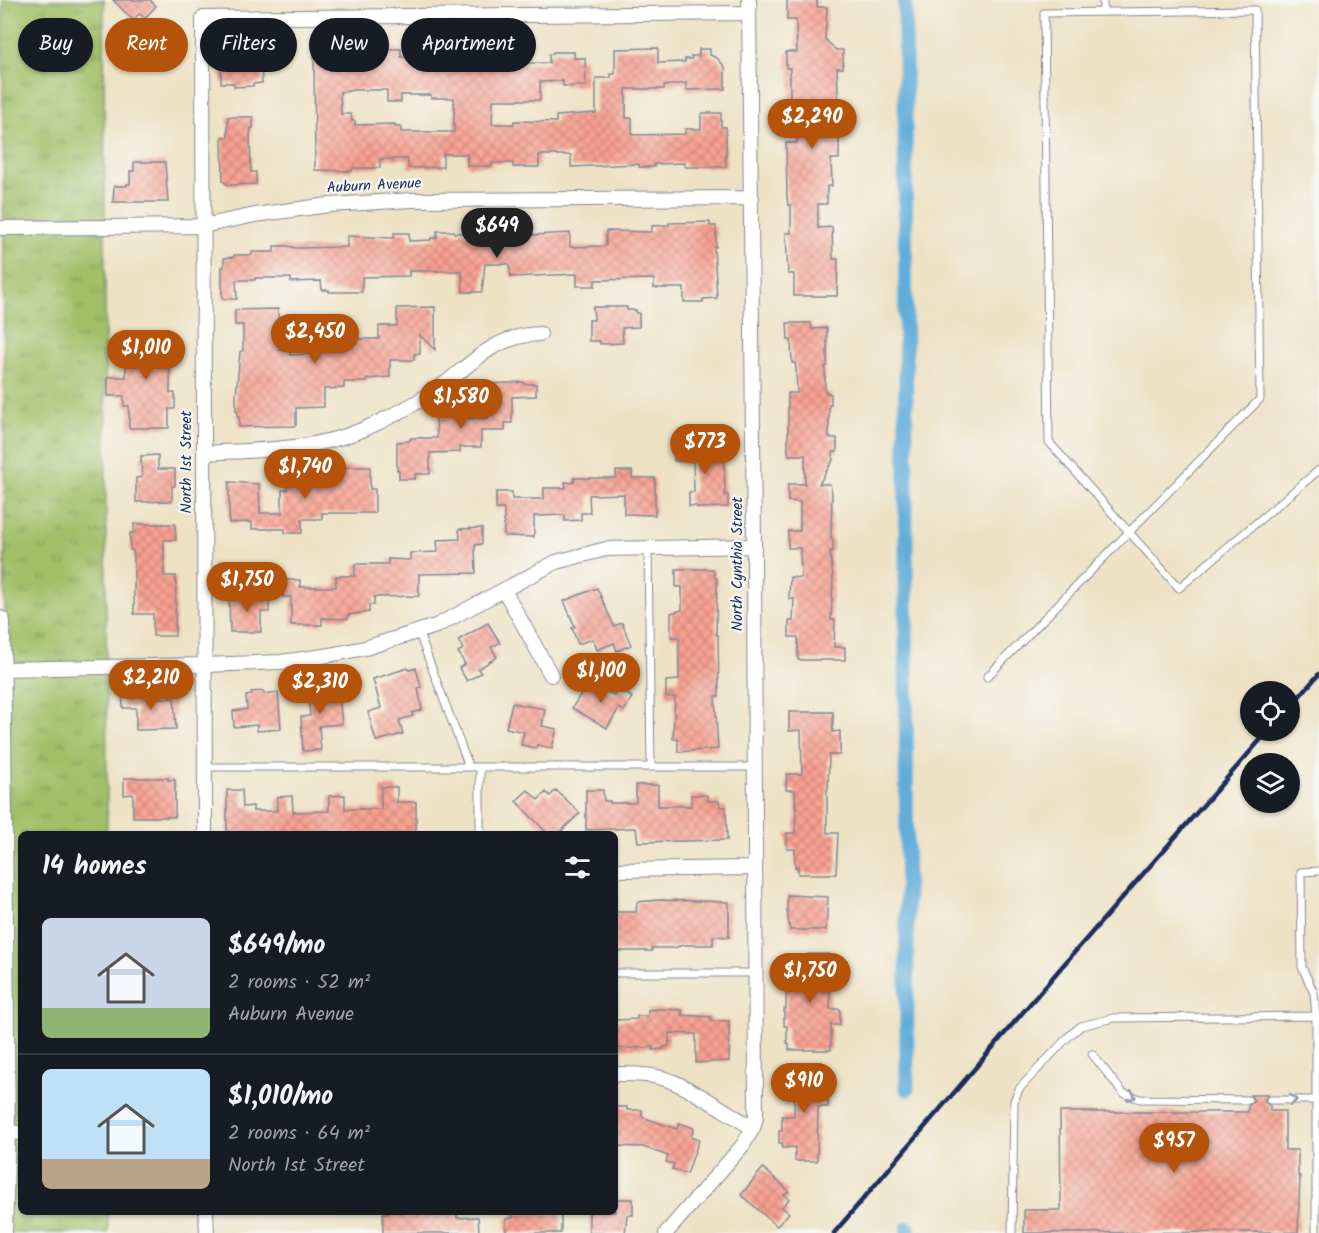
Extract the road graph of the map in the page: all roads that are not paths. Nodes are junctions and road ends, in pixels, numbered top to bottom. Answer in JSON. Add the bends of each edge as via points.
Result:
{"nodes":[{"id":1,"x":1103,"y":0,"type":"edge"},
{"id":2,"x":749,"y":7,"type":"edge"},
{"id":3,"x":1103,"y":12,"type":"junction"},
{"id":4,"x":752,"y":198,"type":"junction"},
{"id":5,"x":203,"y":226,"type":"junction"},
{"id":6,"x":0,"y":228,"type":"edge"},
{"id":7,"x":540,"y":334,"type":"dead end"},
{"id":8,"x":204,"y":453,"type":"junction"},
{"id":9,"x":1319,"y":470,"type":"edge"},
{"id":10,"x":1129,"y":532,"type":"junction"},
{"id":11,"x":754,"y":546,"type":"junction"},
{"id":12,"x":648,"y":547,"type":"junction"},
{"id":13,"x":504,"y":590,"type":"junction"},
{"id":14,"x":0,"y":621,"type":"edge"},
{"id":15,"x":418,"y":631,"type":"junction"},
{"id":16,"x":205,"y":665,"type":"junction"},
{"id":17,"x":0,"y":669,"type":"edge"},
{"id":18,"x":551,"y":675,"type":"dead end"},
{"id":19,"x":987,"y":677,"type":"dead end"},
{"id":20,"x":205,"y":767,"type":"junction"},
{"id":21,"x":469,"y":767,"type":"junction"},
{"id":22,"x":651,"y":767,"type":"junction"},
{"id":23,"x":755,"y":767,"type":"junction"},
{"id":24,"x":480,"y":768,"type":"junction"},
{"id":25,"x":205,"y":831,"type":"edge"},
{"id":26,"x":480,"y":831,"type":"edge"},
{"id":27,"x":1,"y":832,"type":"edge"},
{"id":28,"x":755,"y":868,"type":"junction"},
{"id":29,"x":618,"y":870,"type":"edge"},
{"id":30,"x":1319,"y":871,"type":"edge"},
{"id":31,"x":618,"y":973,"type":"edge"},
{"id":32,"x":755,"y":973,"type":"junction"},
{"id":33,"x":1317,"y":1016,"type":"edge"},
{"id":34,"x":1092,"y":1054,"type":"dead end"},
{"id":35,"x":618,"y":1074,"type":"edge"},
{"id":36,"x":1248,"y":1100,"type":"dead end"},
{"id":37,"x":1270,"y":1100,"type":"dead end"},
{"id":38,"x":1316,"y":1100,"type":"junction"},
{"id":39,"x":753,"y":1128,"type":"junction"},
{"id":40,"x":13,"y":1132,"type":"edge"},
{"id":41,"x":206,"y":1215,"type":"edge"},
{"id":42,"x":3,"y":1233,"type":"edge"},
{"id":43,"x":207,"y":1233,"type":"edge"},
{"id":44,"x":666,"y":1233,"type":"edge"},
{"id":45,"x":1012,"y":1233,"type":"edge"},
{"id":46,"x":1316,"y":1233,"type":"edge"}],
"edges":[{"from":1,"to":3,"type":"lane"},
{"from":2,"to":4,"type":"street","name":"North Cynthia Street"},
{"from":2,"to":5,"type":"street","name":"North 1st Street","via":[[203,18]]},
{"from":3,"to":10,"type":"lane","via":[[1044,13],[1049,442]]},
{"from":3,"to":10,"type":"lane","via":[[1255,10],[1260,399]]},
{"from":4,"to":5,"type":"street","name":"Auburn Avenue","via":[[400,201],[330,205]]},
{"from":4,"to":11,"type":"street","name":"North Cynthia Street"},
{"from":5,"to":6,"type":"street","name":"Auburn Avenue"},
{"from":5,"to":8,"type":"street","name":"North 1st Street"},
{"from":7,"to":8,"type":"street","via":[[508,339],[488,349],[428,396],[360,430],[302,447]]},
{"from":8,"to":16,"type":"street","name":"North 1st Street"},
{"from":9,"to":10,"type":"lane","via":[[1179,588]]},
{"from":10,"to":19,"type":"lane"},
{"from":11,"to":12,"type":"street"},
{"from":11,"to":23,"type":"street","name":"North Cynthia Street"},
{"from":12,"to":13,"type":"street","via":[[606,549],[556,562]]},
{"from":12,"to":22,"type":"lane"},
{"from":13,"to":15,"type":"street","via":[[436,626]]},
{"from":13,"to":18,"type":"street"},
{"from":14,"to":17,"type":"street"},
{"from":15,"to":16,"type":"street","via":[[324,656]]},
{"from":15,"to":21,"type":"lane"},
{"from":16,"to":17,"type":"street"},
{"from":16,"to":20,"type":"street","name":"North 1st Street"},
{"from":17,"to":27,"type":"street"},
{"from":20,"to":21,"type":"lane"},
{"from":20,"to":25,"type":"street","name":"North 1st Street"},
{"from":21,"to":24,"type":"lane"},
{"from":22,"to":23,"type":"lane"},
{"from":22,"to":24,"type":"lane"},
{"from":23,"to":28,"type":"street","name":"North Cynthia Street"},
{"from":24,"to":26,"type":"lane"},
{"from":27,"to":40,"type":"street"},
{"from":28,"to":29,"type":"street"},
{"from":28,"to":32,"type":"street","name":"North Cynthia Street"},
{"from":30,"to":33,"type":"lane","via":[[1301,872],[1302,967],[1314,993]]},
{"from":31,"to":32,"type":"lane"},
{"from":32,"to":39,"type":"street","name":"North Cynthia Street"},
{"from":33,"to":38,"type":"lane"},
{"from":33,"to":45,"type":"lane","via":[[1113,1018],[1082,1026],[1019,1089],[1014,1101]]},
{"from":34,"to":36,"type":"lane","one_way":true,"via":[[1123,1093],[1140,1099]]},
{"from":35,"to":39,"type":"street","via":[[669,1080]]},
{"from":37,"to":38,"type":"lane","one_way":true},
{"from":38,"to":46,"type":"lane"},
{"from":39,"to":44,"type":"street","via":[[743,1146]]},
{"from":40,"to":42,"type":"street"},
{"from":41,"to":43,"type":"street"}]}
